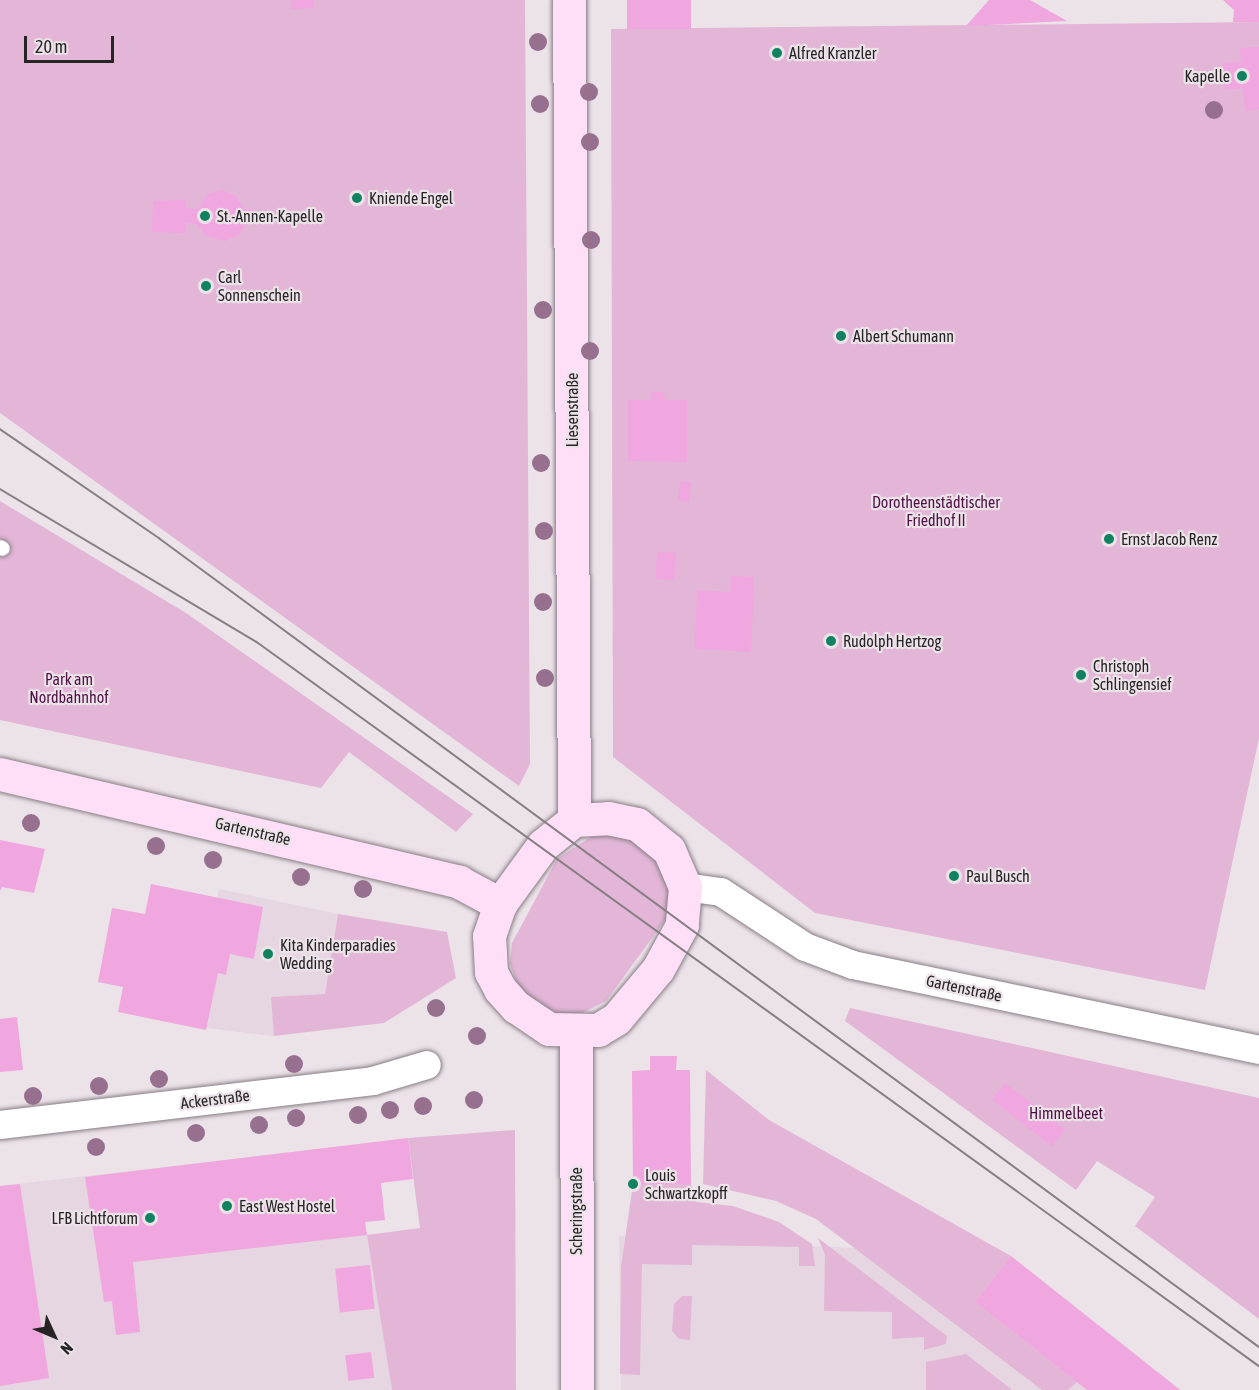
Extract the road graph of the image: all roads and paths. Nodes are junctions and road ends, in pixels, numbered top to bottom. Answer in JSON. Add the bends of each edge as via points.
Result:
{"nodes":[{"id":1,"x":569,"y":0,"type":"edge"},
{"id":2,"x":0,"y":774,"type":"edge"},
{"id":3,"x":574,"y":820,"type":"junction"},
{"id":4,"x":685,"y":887,"type":"junction"},
{"id":5,"x":500,"y":904,"type":"junction"},
{"id":6,"x":576,"y":1033,"type":"junction"},
{"id":7,"x":1259,"y":1050,"type":"edge"},
{"id":8,"x":427,"y":1065,"type":"dead end"},
{"id":9,"x":0,"y":1125,"type":"edge"},
{"id":10,"x":577,"y":1390,"type":"edge"}],
"edges":[{"from":1,"to":3,"type":"street","name":"Liesenstraße"},
{"from":2,"to":5,"type":"street","name":"Gartenstraße","via":[[448,879]]},
{"from":3,"to":4,"type":"street","via":[[608,818],[637,824],[669,850]]},
{"from":3,"to":5,"type":"street","via":[[543,845]]},
{"from":4,"to":6,"type":"street","via":[[682,925],[637,998],[598,1030]]},
{"from":4,"to":7,"type":"street","name":"Gartenstraße","via":[[721,892],[805,947],[853,965]]},
{"from":5,"to":6,"type":"street","via":[[489,936],[492,972],[500,989],[530,1019],[549,1029]]},
{"from":6,"to":10,"type":"street","name":"Scheringstraße"},
{"from":8,"to":9,"type":"street","name":"Ackerstraße","via":[[373,1081]]}]}
